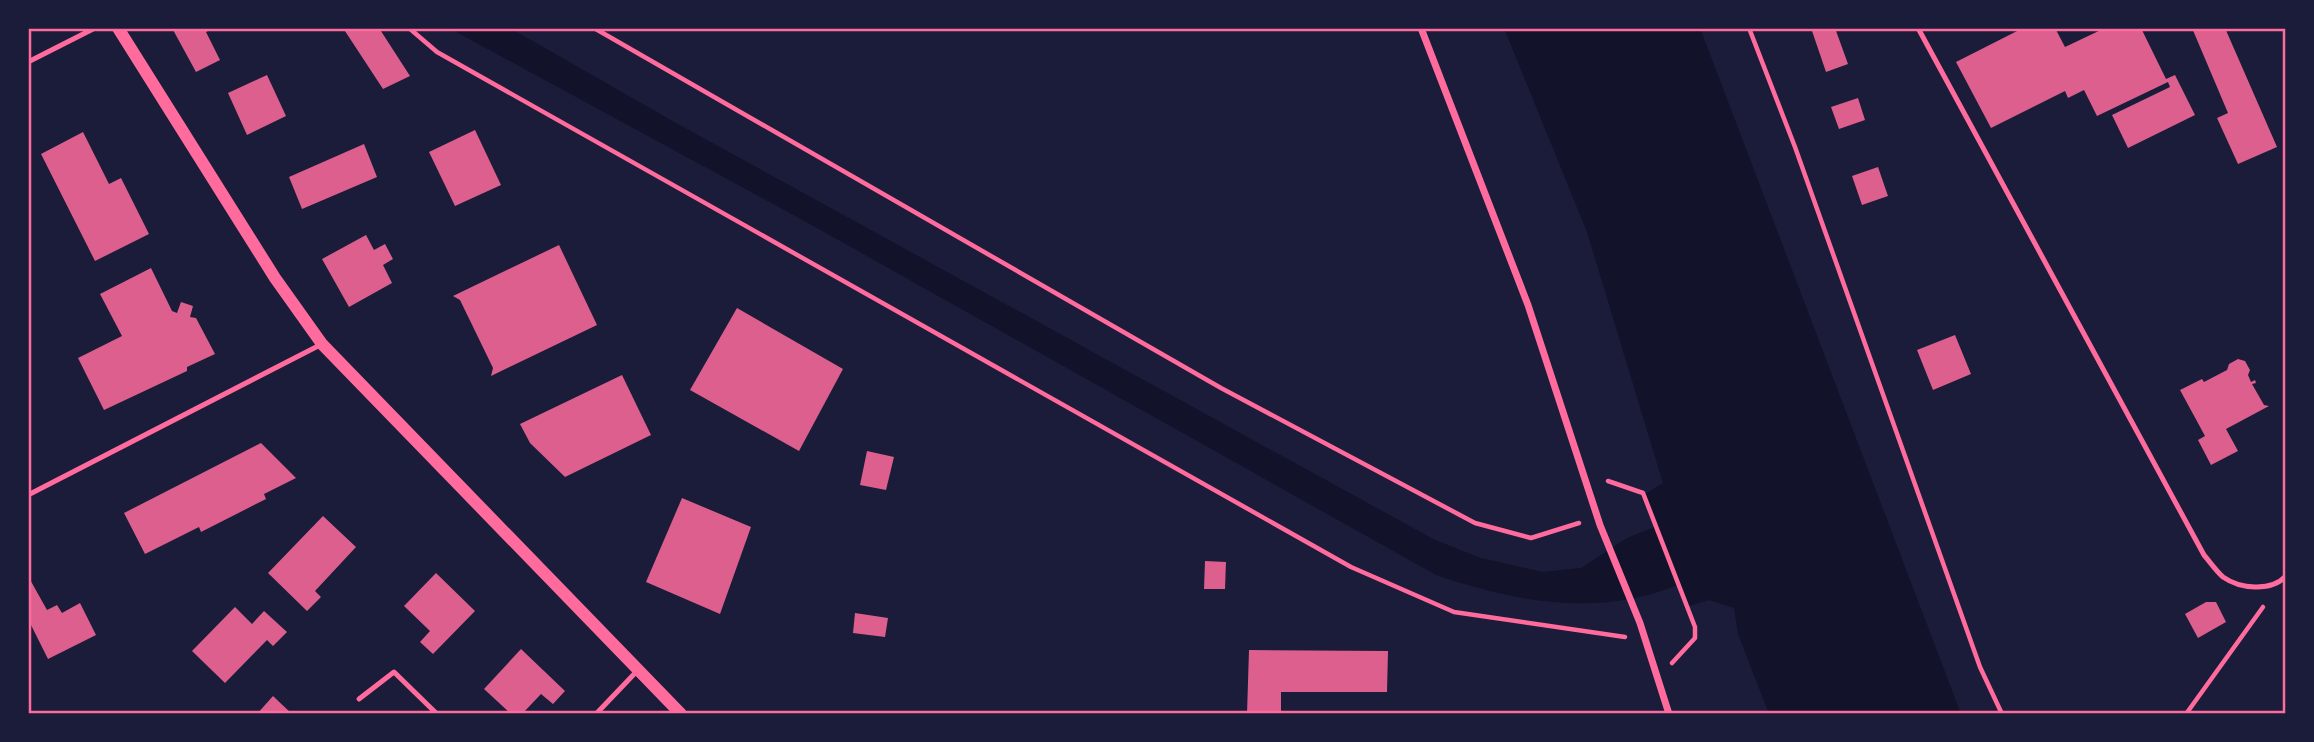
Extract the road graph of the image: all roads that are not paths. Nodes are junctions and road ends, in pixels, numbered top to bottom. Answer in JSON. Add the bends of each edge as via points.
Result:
{"nodes":[{"id":1,"x":95,"y":28,"type":"edge"},
{"id":2,"x":118,"y":28,"type":"edge"},
{"id":3,"x":1421,"y":28,"type":"edge"},
{"id":4,"x":1918,"y":28,"type":"edge"},
{"id":5,"x":28,"y":62,"type":"edge"},
{"id":6,"x":322,"y":344,"type":"junction"},
{"id":7,"x":28,"y":495,"type":"edge"},
{"id":8,"x":2286,"y":576,"type":"edge"},
{"id":9,"x":639,"y":669,"type":"junction"},
{"id":10,"x":359,"y":699,"type":"dead end"},
{"id":11,"x":437,"y":714,"type":"edge"},
{"id":12,"x":596,"y":714,"type":"edge"},
{"id":13,"x":681,"y":714,"type":"edge"},
{"id":14,"x":1669,"y":714,"type":"edge"}],
"edges":[{"from":1,"to":5,"type":"lane"},
{"from":2,"to":6,"type":"street","via":[[275,278]]},
{"from":3,"to":14,"type":"street","via":[[1528,305],[1600,525],[1640,623]]},
{"from":4,"to":8,"type":"lane","via":[[2204,555],[2223,577],[2252,588],[2280,582]]},
{"from":6,"to":7,"type":"lane"},
{"from":6,"to":9,"type":"street"},
{"from":9,"to":12,"type":"lane"},
{"from":9,"to":13,"type":"street"},
{"from":10,"to":11,"type":"lane","via":[[394,673]]}]}
